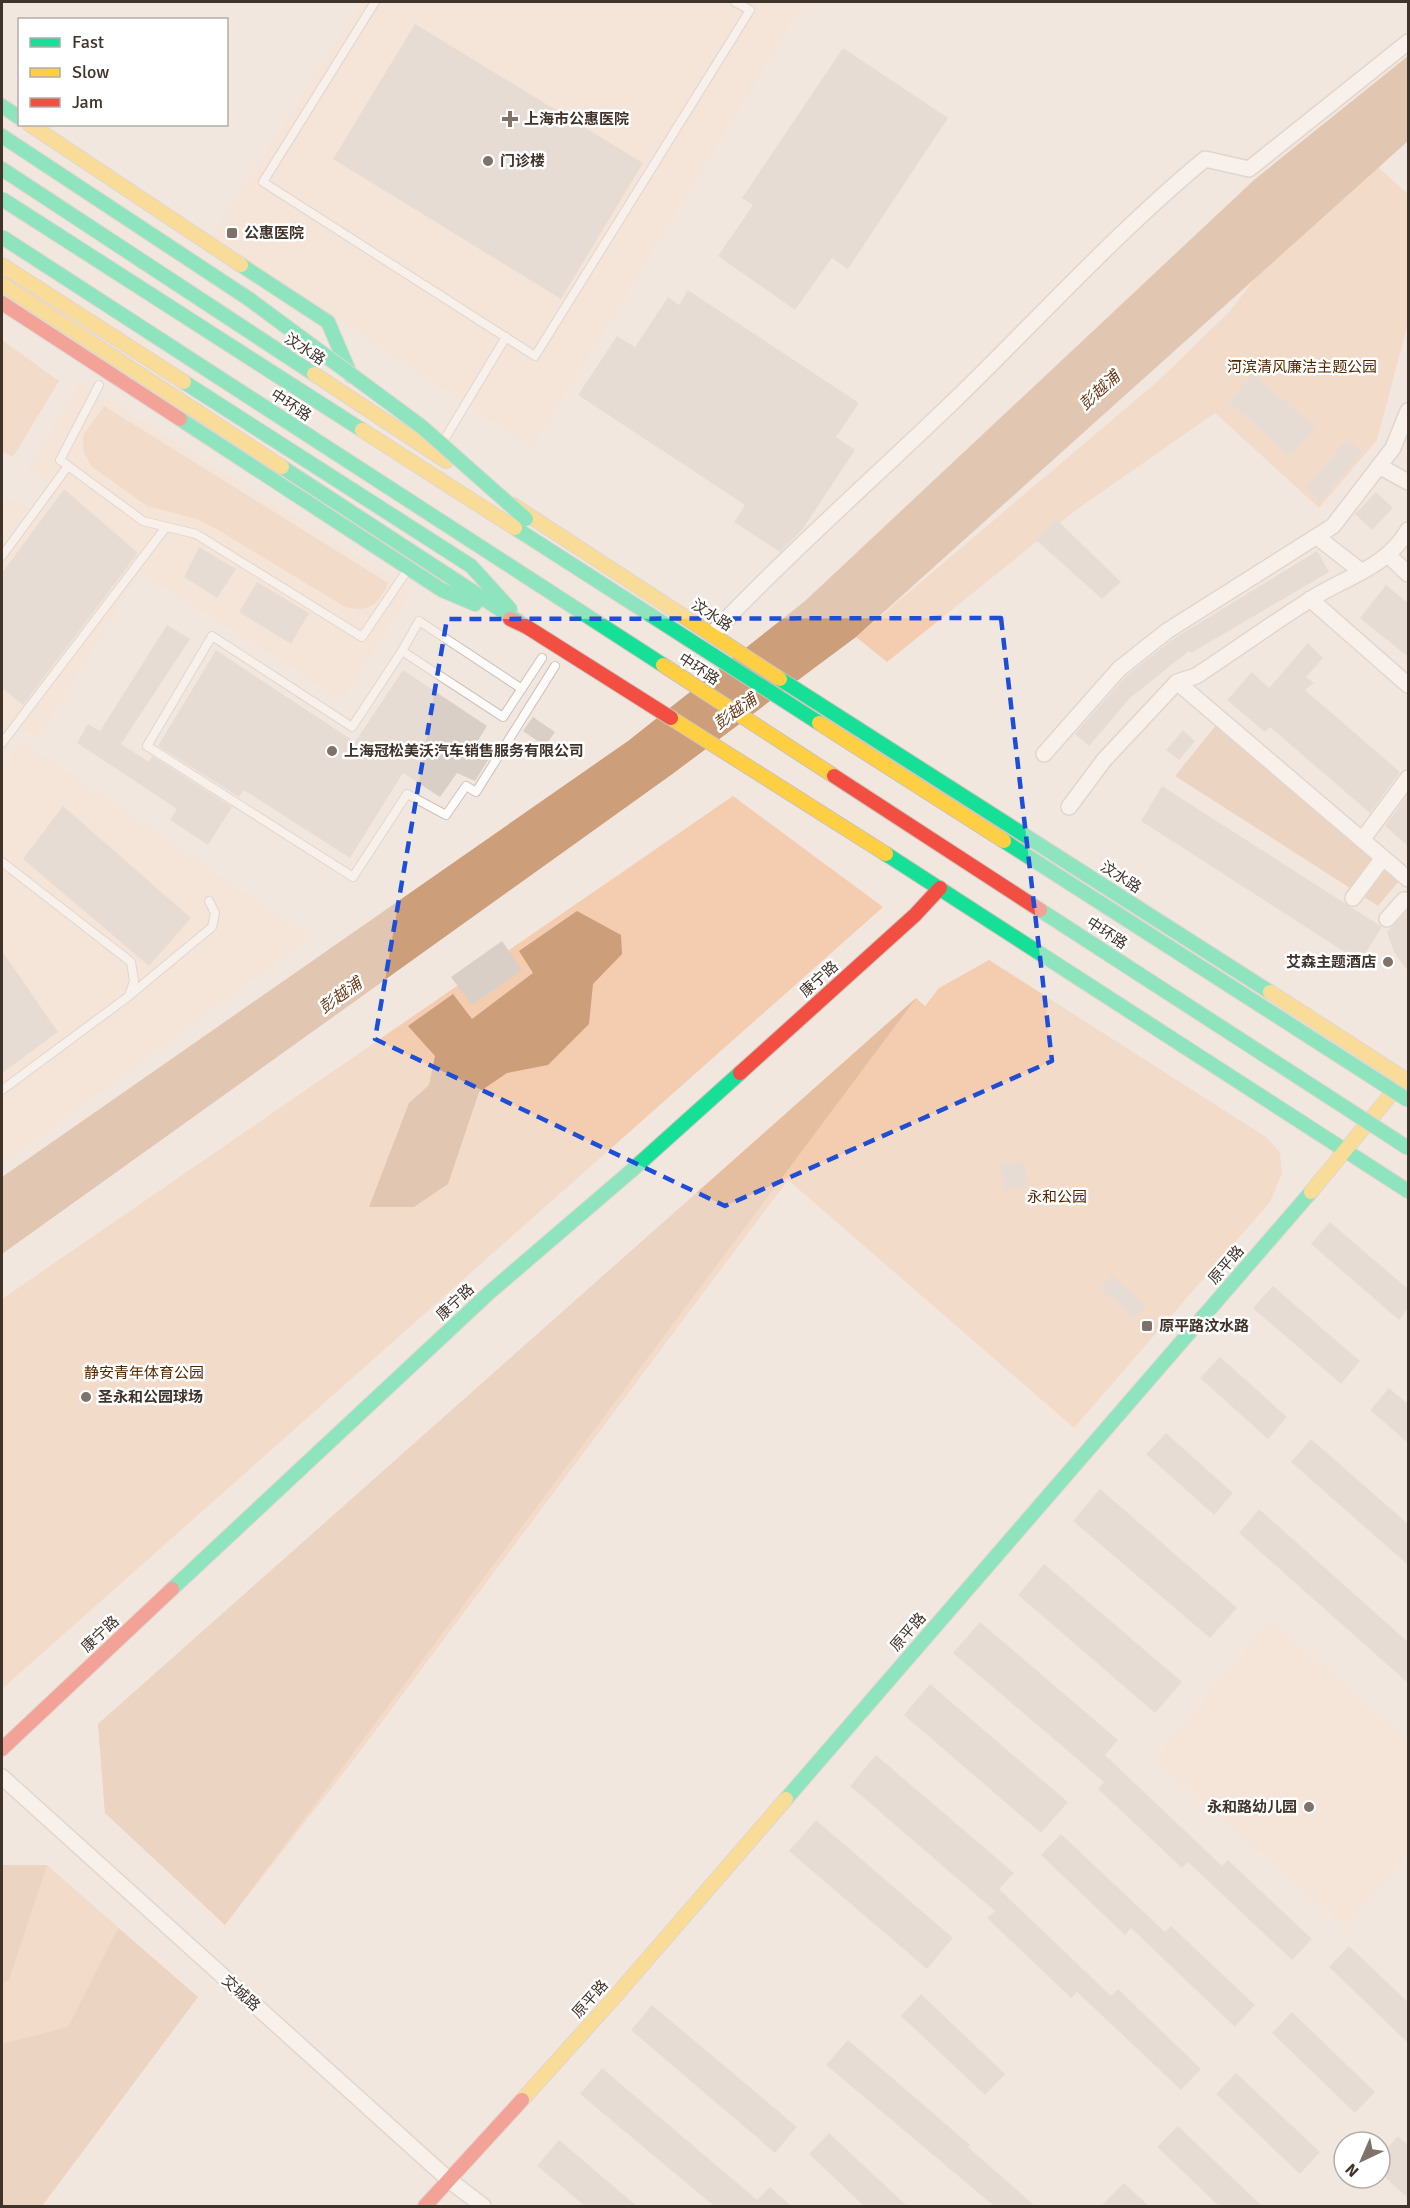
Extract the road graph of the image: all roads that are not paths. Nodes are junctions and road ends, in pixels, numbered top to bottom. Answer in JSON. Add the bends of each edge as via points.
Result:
{"nodes":[{"id":1,"x":375,"y":2,"type":"edge"},
{"id":2,"x":735,"y":2,"type":"edge"},
{"id":3,"x":1408,"y":42,"type":"edge"},
{"id":4,"x":2,"y":106,"type":"edge"},
{"id":5,"x":18,"y":117,"type":"edge"},
{"id":6,"x":32,"y":126,"type":"edge"},
{"id":7,"x":2,"y":136,"type":"edge"},
{"id":8,"x":2,"y":169,"type":"edge"},
{"id":9,"x":2,"y":199,"type":"edge"},
{"id":10,"x":2,"y":206,"type":"edge"},
{"id":11,"x":2,"y":226,"type":"edge"},
{"id":12,"x":2,"y":237,"type":"edge"},
{"id":13,"x":2,"y":265,"type":"edge"},
{"id":14,"x":2,"y":284,"type":"edge"},
{"id":15,"x":2,"y":303,"type":"edge"},
{"id":16,"x":506,"y":337,"type":"junction"},
{"id":17,"x":99,"y":385,"type":"dead end"},
{"id":18,"x":363,"y":406,"type":"junction"},
{"id":19,"x":1408,"y":411,"type":"edge"},
{"id":20,"x":285,"y":447,"type":"junction"},
{"id":21,"x":435,"y":454,"type":"junction"},
{"id":22,"x":362,"y":458,"type":"junction"},
{"id":23,"x":68,"y":466,"type":"junction"},
{"id":24,"x":1379,"y":466,"type":"junction"},
{"id":25,"x":1408,"y":482,"type":"edge"},
{"id":26,"x":166,"y":527,"type":"junction"},
{"id":27,"x":1408,"y":530,"type":"edge"},
{"id":28,"x":1317,"y":537,"type":"junction"},
{"id":29,"x":519,"y":542,"type":"junction"},
{"id":30,"x":577,"y":547,"type":"junction"},
{"id":31,"x":1388,"y":555,"type":"junction"},
{"id":32,"x":2,"y":556,"type":"edge"},
{"id":33,"x":1362,"y":572,"type":"junction"},
{"id":34,"x":1408,"y":574,"type":"edge"},
{"id":35,"x":404,"y":575,"type":"dead end"},
{"id":36,"x":592,"y":578,"type":"junction"},
{"id":37,"x":1310,"y":599,"type":"junction"},
{"id":38,"x":527,"y":627,"type":"junction"},
{"id":39,"x":712,"y":634,"type":"junction"},
{"id":40,"x":402,"y":651,"type":"junction"},
{"id":41,"x":542,"y":658,"type":"dead end"},
{"id":42,"x":555,"y":666,"type":"dead end"},
{"id":43,"x":1177,"y":682,"type":"junction"},
{"id":44,"x":1408,"y":685,"type":"edge"},
{"id":45,"x":522,"y":689,"type":"junction"},
{"id":46,"x":2,"y":743,"type":"edge"},
{"id":47,"x":1044,"y":754,"type":"dead end"},
{"id":48,"x":1408,"y":778,"type":"edge"},
{"id":49,"x":1069,"y":807,"type":"dead end"},
{"id":50,"x":1362,"y":840,"type":"junction"},
{"id":51,"x":1060,"y":858,"type":"junction"},
{"id":52,"x":1383,"y":858,"type":"junction"},
{"id":53,"x":2,"y":862,"type":"edge"},
{"id":54,"x":1408,"y":879,"type":"edge"},
{"id":55,"x":940,"y":888,"type":"junction"},
{"id":56,"x":1353,"y":898,"type":"dead end"},
{"id":57,"x":1408,"y":900,"type":"edge"},
{"id":58,"x":209,"y":901,"type":"dead end"},
{"id":59,"x":1387,"y":919,"type":"dead end"},
{"id":60,"x":1118,"y":927,"type":"junction"},
{"id":61,"x":129,"y":996,"type":"junction"},
{"id":62,"x":1407,"y":1078,"type":"edge"},
{"id":63,"x":2,"y":1090,"type":"edge"},
{"id":64,"x":1408,"y":1100,"type":"edge"},
{"id":65,"x":1386,"y":1101,"type":"junction"},
{"id":66,"x":1375,"y":1115,"type":"junction"},
{"id":67,"x":1408,"y":1115,"type":"edge"},
{"id":68,"x":1408,"y":1137,"type":"edge"},
{"id":69,"x":1408,"y":1148,"type":"edge"},
{"id":70,"x":1345,"y":1152,"type":"junction"},
{"id":71,"x":1408,"y":1191,"type":"edge"},
{"id":72,"x":2,"y":1749,"type":"edge"},
{"id":73,"x":2,"y":1777,"type":"edge"},
{"id":74,"x":449,"y":2180,"type":"junction"},
{"id":75,"x":425,"y":2206,"type":"edge"},
{"id":76,"x":483,"y":2206,"type":"edge"}],
"edges":[{"from":1,"to":16,"type":"lane","via":[[263,182]]},
{"from":2,"to":16,"type":"lane","via":[[750,10],[535,356]]},
{"from":3,"to":39,"type":"street","via":[[1249,169],[1205,159],[1165,193]]},
{"from":4,"to":5,"type":"main road"},
{"from":6,"to":18,"type":"main road","via":[[328,322]]},
{"from":7,"to":36,"type":"main road","bridge":true,"via":[[249,299],[412,420]]},
{"from":8,"to":18,"type":"main road","name":"汶水路"},
{"from":9,"to":36,"type":"main road","name":"中环路","bridge":true},
{"from":10,"to":29,"type":"main road"},
{"from":11,"to":22,"type":"main road"},
{"from":12,"to":69,"type":"main road","name":"中环路","bridge":true},
{"from":13,"to":20,"type":"main road"},
{"from":14,"to":38,"type":"main road"},
{"from":15,"to":38,"type":"main road","via":[[442,590]]},
{"from":16,"to":21,"type":"lane"},
{"from":17,"to":23,"type":"lane","via":[[60,460]]},
{"from":18,"to":21,"type":"main road","name":"汶水路"},
{"from":19,"to":24,"type":"street","via":[[1393,448]]},
{"from":20,"to":22,"type":"main road"},
{"from":20,"to":38,"type":"main road","via":[[471,566]]},
{"from":21,"to":30,"type":"main road","name":"汶水路"},
{"from":22,"to":66,"type":"main road"},
{"from":23,"to":26,"type":"lane","via":[[143,521]]},
{"from":23,"to":32,"type":"lane"},
{"from":24,"to":25,"type":"street"},
{"from":24,"to":28,"type":"street","via":[[1333,526]]},
{"from":26,"to":35,"type":"lane","via":[[196,534],[362,638]]},
{"from":26,"to":46,"type":"lane"},
{"from":27,"to":31,"type":"street"},
{"from":28,"to":33,"type":"street"},
{"from":28,"to":47,"type":"street","via":[[1167,631],[1119,669]]},
{"from":29,"to":30,"type":"main road"},
{"from":29,"to":60,"type":"main road"},
{"from":30,"to":39,"type":"main road","name":"汶水路"},
{"from":31,"to":33,"type":"street"},
{"from":31,"to":34,"type":"street"},
{"from":33,"to":37,"type":"street"},
{"from":36,"to":64,"type":"main road","name":"中环路","bridge":true},
{"from":37,"to":43,"type":"street","via":[[1196,676]]},
{"from":37,"to":44,"type":"street"},
{"from":38,"to":55,"type":"main road"},
{"from":39,"to":51,"type":"main road","name":"汶水路"},
{"from":40,"to":42,"type":"lane","via":[[352,727],[212,636],[147,746],[353,877],[407,794],[446,815],[466,786],[476,792]]},
{"from":40,"to":45,"type":"lane","via":[[503,717]]},
{"from":40,"to":45,"type":"lane","via":[[419,621]]},
{"from":41,"to":45,"type":"lane"},
{"from":43,"to":49,"type":"street","via":[[1104,760]]},
{"from":43,"to":50,"type":"street"},
{"from":48,"to":50,"type":"street"},
{"from":50,"to":52,"type":"street"},
{"from":51,"to":60,"type":"main road"},
{"from":51,"to":62,"type":"main road","name":"汶水路"},
{"from":52,"to":54,"type":"street"},
{"from":52,"to":56,"type":"street"},
{"from":53,"to":61,"type":"lane","via":[[131,962],[135,981]]},
{"from":55,"to":70,"type":"main road"},
{"from":55,"to":72,"type":"main road","name":"康宁路","via":[[915,915],[631,1171],[490,1292]]},
{"from":57,"to":59,"type":"street"},
{"from":58,"to":61,"type":"lane","via":[[215,913],[212,927]]},
{"from":60,"to":65,"type":"main road"},
{"from":61,"to":63,"type":"lane"},
{"from":62,"to":65,"type":"main road","name":"原平路"},
{"from":65,"to":66,"type":"main road","name":"原平路"},
{"from":65,"to":67,"type":"main road"},
{"from":66,"to":68,"type":"main road"},
{"from":66,"to":70,"type":"main road","name":"原平路"},
{"from":70,"to":71,"type":"main road"},
{"from":70,"to":74,"type":"main road","name":"原平路","via":[[628,1982]]},
{"from":73,"to":74,"type":"street","name":"交城路"},
{"from":74,"to":75,"type":"main road","name":"原平路"},
{"from":74,"to":76,"type":"street","name":"交城路"}]}
